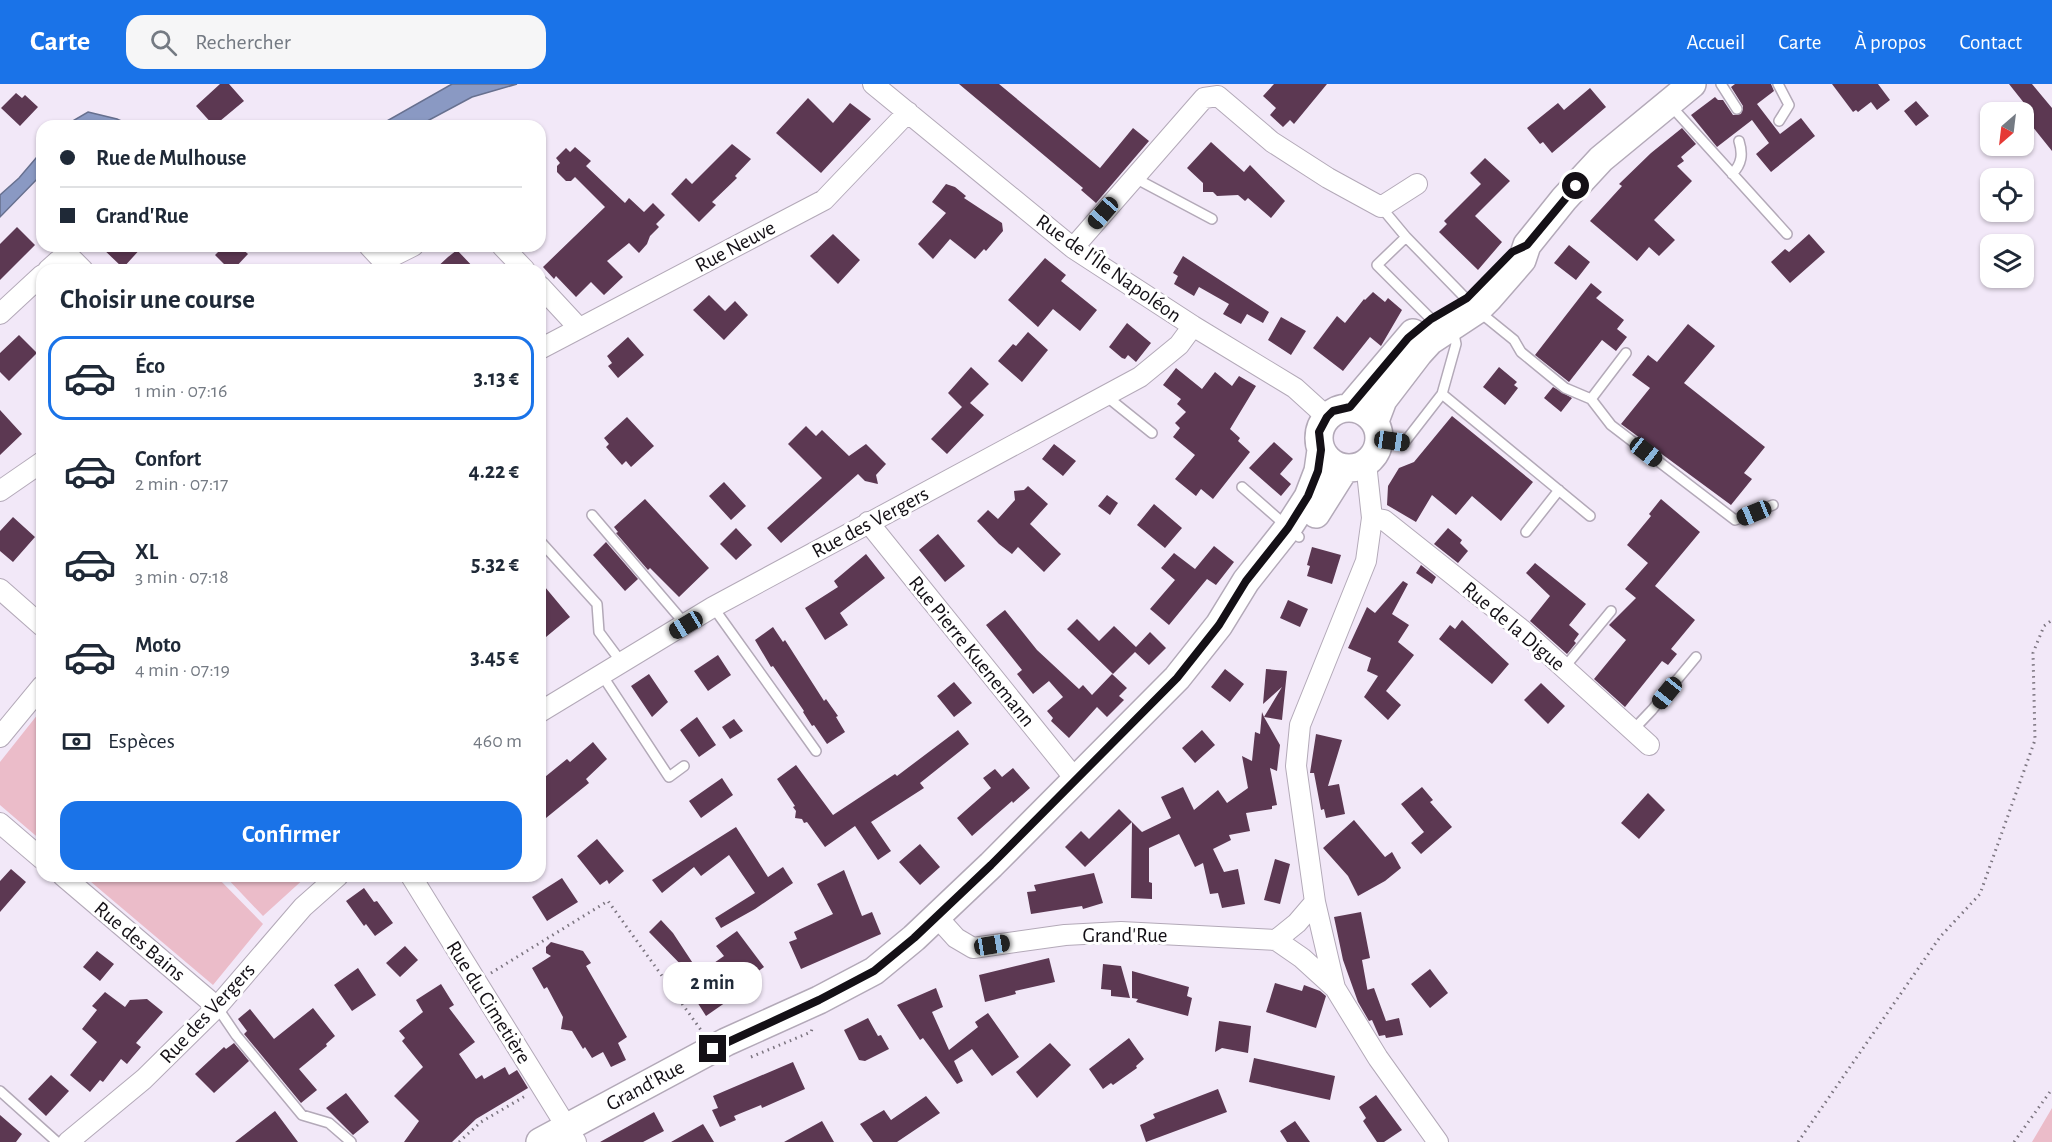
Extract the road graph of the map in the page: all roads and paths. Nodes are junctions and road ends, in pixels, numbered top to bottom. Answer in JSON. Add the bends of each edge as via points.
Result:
{"nodes":[{"id":1,"x":873,"y":84,"type":"edge"},
{"id":2,"x":1692,"y":84,"type":"edge"},
{"id":3,"x":1721,"y":84,"type":"edge"},
{"id":4,"x":1778,"y":84,"type":"edge"},
{"id":5,"x":1667,"y":102,"type":"junction"},
{"id":6,"x":1737,"y":109,"type":"dead end"},
{"id":7,"x":908,"y":112,"type":"junction"},
{"id":8,"x":1779,"y":121,"type":"dead end"},
{"id":9,"x":1739,"y":141,"type":"dead end"},
{"id":10,"x":1732,"y":174,"type":"junction"},
{"id":11,"x":1133,"y":177,"type":"junction"},
{"id":12,"x":1417,"y":184,"type":"dead end"},
{"id":13,"x":1381,"y":207,"type":"junction"},
{"id":14,"x":1212,"y":219,"type":"dead end"},
{"id":15,"x":1787,"y":234,"type":"dead end"},
{"id":16,"x":1406,"y":237,"type":"junction"},
{"id":17,"x":1072,"y":248,"type":"junction"},
{"id":18,"x":375,"y":252,"type":"edge"},
{"id":19,"x":401,"y":252,"type":"edge"},
{"id":20,"x":508,"y":252,"type":"edge"},
{"id":21,"x":55,"y":264,"type":"edge"},
{"id":22,"x":77,"y":264,"type":"edge"},
{"id":23,"x":519,"y":264,"type":"edge"},
{"id":24,"x":36,"y":281,"type":"edge"},
{"id":25,"x":546,"y":292,"type":"edge"},
{"id":26,"x":1472,"y":304,"type":"junction"},
{"id":27,"x":0,"y":314,"type":"edge"},
{"id":28,"x":1442,"y":322,"type":"junction"},
{"id":29,"x":1193,"y":326,"type":"junction"},
{"id":30,"x":579,"y":328,"type":"junction"},
{"id":31,"x":546,"y":347,"type":"edge"},
{"id":32,"x":1626,"y":353,"type":"dead end"},
{"id":33,"x":1442,"y":394,"type":"junction"},
{"id":34,"x":1106,"y":396,"type":"junction"},
{"id":35,"x":1591,"y":399,"type":"junction"},
{"id":36,"x":1338,"y":412,"type":"junction"},
{"id":37,"x":1377,"y":430,"type":"junction"},
{"id":38,"x":1152,"y":433,"type":"dead end"},
{"id":39,"x":1321,"y":450,"type":"junction"},
{"id":40,"x":36,"y":466,"type":"edge"},
{"id":41,"x":1355,"y":466,"type":"junction"},
{"id":42,"x":1242,"y":487,"type":"dead end"},
{"id":43,"x":0,"y":490,"type":"edge"},
{"id":44,"x":1559,"y":490,"type":"junction"},
{"id":45,"x":1773,"y":505,"type":"dead end"},
{"id":46,"x":592,"y":515,"type":"dead end"},
{"id":47,"x":1590,"y":516,"type":"dead end"},
{"id":48,"x":1372,"y":518,"type":"junction"},
{"id":49,"x":868,"y":522,"type":"junction"},
{"id":50,"x":1294,"y":532,"type":"junction"},
{"id":51,"x":1526,"y":532,"type":"dead end"},
{"id":52,"x":546,"y":548,"type":"edge"},
{"id":53,"x":0,"y":588,"type":"edge"},
{"id":54,"x":713,"y":607,"type":"junction"},
{"id":55,"x":1611,"y":611,"type":"dead end"},
{"id":56,"x":2052,"y":620,"type":"edge"},
{"id":57,"x":36,"y":621,"type":"edge"},
{"id":58,"x":686,"y":625,"type":"junction"},
{"id":59,"x":1696,"y":657,"type":"dead end"},
{"id":60,"x":622,"y":663,"type":"junction"},
{"id":61,"x":1564,"y":668,"type":"junction"},
{"id":62,"x":602,"y":675,"type":"junction"},
{"id":63,"x":36,"y":693,"type":"edge"},
{"id":64,"x":546,"y":708,"type":"edge"},
{"id":65,"x":1633,"y":730,"type":"junction"},
{"id":66,"x":0,"y":737,"type":"edge"},
{"id":67,"x":1649,"y":745,"type":"dead end"},
{"id":68,"x":816,"y":751,"type":"dead end"},
{"id":69,"x":684,"y":766,"type":"dead end"},
{"id":70,"x":1076,"y":780,"type":"junction"},
{"id":71,"x":0,"y":823,"type":"edge"},
{"id":72,"x":36,"y":854,"type":"edge"},
{"id":73,"x":70,"y":882,"type":"edge"},
{"id":74,"x":331,"y":882,"type":"edge"},
{"id":75,"x":415,"y":882,"type":"edge"},
{"id":76,"x":1315,"y":902,"type":"junction"},
{"id":77,"x":937,"y":917,"type":"junction"},
{"id":78,"x":1276,"y":940,"type":"junction"},
{"id":79,"x":476,"y":982,"type":"junction"},
{"id":80,"x":1335,"y":988,"type":"junction"},
{"id":81,"x":217,"y":1007,"type":"junction"},
{"id":82,"x":702,"y":1031,"type":"dead end"},
{"id":83,"x":541,"y":1087,"type":"junction"},
{"id":84,"x":2052,"y":1089,"type":"edge"},
{"id":85,"x":0,"y":1091,"type":"edge"},
{"id":86,"x":571,"y":1134,"type":"edge"},
{"id":87,"x":57,"y":1142,"type":"edge"},
{"id":88,"x":68,"y":1142,"type":"edge"},
{"id":89,"x":351,"y":1142,"type":"edge"},
{"id":90,"x":459,"y":1142,"type":"edge"},
{"id":91,"x":540,"y":1142,"type":"edge"},
{"id":92,"x":1438,"y":1142,"type":"edge"},
{"id":93,"x":1798,"y":1142,"type":"edge"},
{"id":94,"x":2014,"y":1142,"type":"edge"}],
"edges":[{"from":1,"to":7,"type":"street","name":"Rue de l'Île Napoléon"},
{"from":2,"to":5,"type":"main road"},
{"from":3,"to":6,"type":"lane"},
{"from":4,"to":8,"type":"lane","via":[[1789,105]]},
{"from":5,"to":10,"type":"lane"},
{"from":5,"to":26,"type":"main road","via":[[1601,159],[1527,245],[1522,260]]},
{"from":7,"to":17,"type":"street","name":"Rue de l'Île Napoléon"},
{"from":7,"to":30,"type":"street","name":"Rue Neuve","via":[[824,200]]},
{"from":9,"to":10,"type":"lane","via":[[1740,163]]},
{"from":10,"to":15,"type":"lane"},
{"from":11,"to":13,"type":"street","via":[[1204,98],[1218,96],[1272,142]]},
{"from":11,"to":14,"type":"lane"},
{"from":11,"to":17,"type":"street"},
{"from":12,"to":13,"type":"street"},
{"from":13,"to":16,"type":"lane"},
{"from":16,"to":26,"type":"lane"},
{"from":16,"to":28,"type":"lane","via":[[1377,265]]},
{"from":17,"to":29,"type":"street","name":"Rue de l'Île Napoléon"},
{"from":18,"to":19,"type":"street","via":[[383,261]]},
{"from":20,"to":23,"type":"street"},
{"from":21,"to":22,"type":"street","via":[[72,259]]},
{"from":24,"to":27,"type":"street"},
{"from":25,"to":30,"type":"street"},
{"from":26,"to":28,"type":"main road"},
{"from":26,"to":35,"type":"lane","via":[[1565,388]]},
{"from":28,"to":33,"type":"lane","via":[[1456,344]]},
{"from":28,"to":36,"type":"main road","via":[[1408,338]]},
{"from":28,"to":37,"type":"main road","via":[[1383,400]]},
{"from":29,"to":34,"type":"street","name":"Rue des Vergers","via":[[1179,345],[1140,377]]},
{"from":29,"to":36,"type":"street","name":"Rue de l'Île Napoléon"},
{"from":30,"to":31,"type":"street","name":"Rue Neuve"},
{"from":32,"to":35,"type":"lane"},
{"from":33,"to":37,"type":"lane","via":[[1404,442]]},
{"from":33,"to":44,"type":"lane"},
{"from":34,"to":38,"type":"lane"},
{"from":34,"to":49,"type":"street","name":"Rue des Vergers"},
{"from":35,"to":45,"type":"lane","via":[[1611,425],[1735,520]]},
{"from":36,"to":37,"type":"main road","via":[[1360,409]]},
{"from":36,"to":39,"type":"main road","via":[[1319,432]]},
{"from":37,"to":41,"type":"main road","via":[[1373,457]]},
{"from":39,"to":41,"type":"main road","via":[[1330,462]]},
{"from":39,"to":50,"type":"main road","via":[[1318,471]]},
{"from":40,"to":43,"type":"street"},
{"from":41,"to":48,"type":"street"},
{"from":41,"to":50,"type":"main road"},
{"from":42,"to":50,"type":"lane"},
{"from":44,"to":47,"type":"lane"},
{"from":44,"to":51,"type":"lane"},
{"from":46,"to":58,"type":"lane"},
{"from":48,"to":61,"type":"street","name":"Rue de la Digue","via":[[1384,520]]},
{"from":48,"to":76,"type":"street","via":[[1365,561],[1300,725],[1296,766]]},
{"from":49,"to":54,"type":"street","name":"Rue des Vergers"},
{"from":49,"to":70,"type":"street","name":"Rue Pierre Kuenemann"},
{"from":50,"to":70,"type":"main road","via":[[1246,581],[1219,625],[1177,678]]},
{"from":52,"to":60,"type":"lane","via":[[597,604],[599,632]]},
{"from":53,"to":57,"type":"street"},
{"from":54,"to":58,"type":"street","name":"Rue des Vergers"},
{"from":54,"to":68,"type":"lane"},
{"from":55,"to":61,"type":"lane"},
{"from":56,"to":93,"type":"path","via":[[2043,626],[2033,653],[2035,740],[1980,894],[1940,937]]},
{"from":58,"to":60,"type":"street","name":"Rue des Vergers"},
{"from":59,"to":65,"type":"lane"},
{"from":60,"to":62,"type":"street","name":"Rue des Vergers"},
{"from":61,"to":65,"type":"street","name":"Rue de la Digue"},
{"from":62,"to":64,"type":"street","name":"Rue des Vergers"},
{"from":62,"to":69,"type":"lane","via":[[669,777]]},
{"from":63,"to":66,"type":"street"},
{"from":65,"to":67,"type":"street","name":"Rue de la Digue"},
{"from":70,"to":77,"type":"main road"},
{"from":71,"to":72,"type":"street"},
{"from":73,"to":81,"type":"street","name":"Rue des Bains"},
{"from":74,"to":81,"type":"street","name":"Rue des Vergers","via":[[303,907]]},
{"from":75,"to":79,"type":"street","name":"Rue du Cimetière"},
{"from":76,"to":78,"type":"street"},
{"from":76,"to":80,"type":"street"},
{"from":77,"to":78,"type":"street","name":"Grand'Rue","via":[[956,938],[973,948],[1065,935],[1121,932]]},
{"from":77,"to":86,"type":"main road","name":"Grand'Rue","via":[[874,971],[726,1042]]},
{"from":78,"to":80,"type":"street"},
{"from":79,"to":82,"type":"path","via":[[608,901]]},
{"from":79,"to":83,"type":"street","name":"Rue du Cimetière"},
{"from":80,"to":92,"type":"street","via":[[1378,1058]]},
{"from":81,"to":88,"type":"street","name":"Rue des Vergers","via":[[144,1079]]},
{"from":81,"to":89,"type":"lane","via":[[302,1115],[329,1124]]},
{"from":83,"to":86,"type":"street","name":"Rue du Cimetière"},
{"from":83,"to":90,"type":"path","via":[[481,1122]]},
{"from":84,"to":94,"type":"path"},
{"from":85,"to":87,"type":"lane"},
{"from":86,"to":91,"type":"main road","name":"Grand'Rue"}]}
